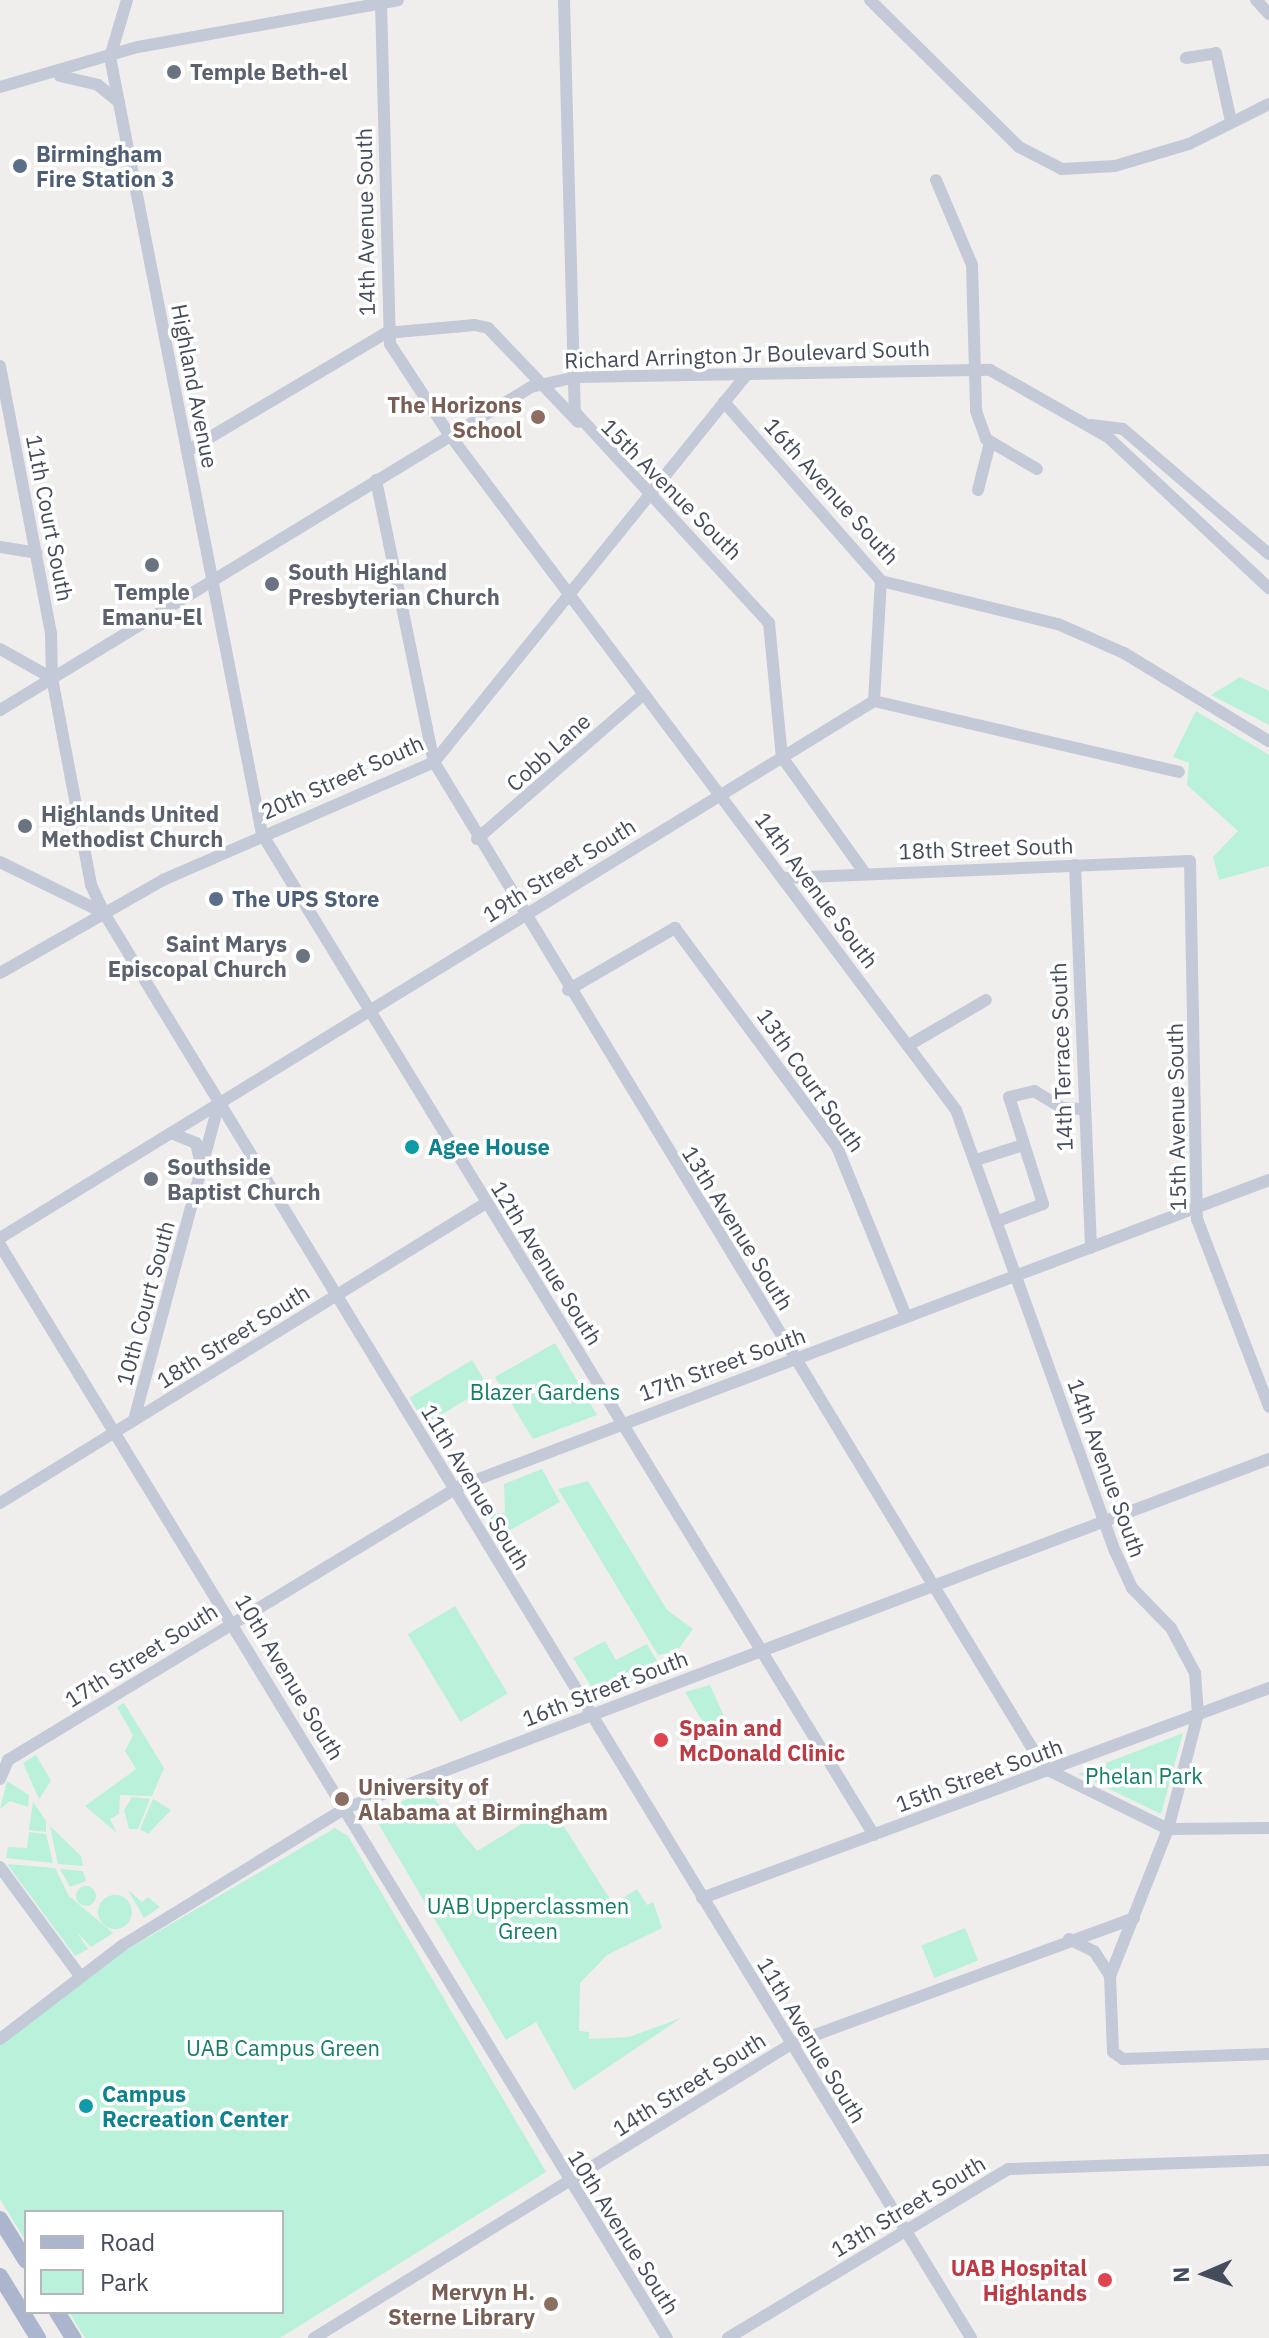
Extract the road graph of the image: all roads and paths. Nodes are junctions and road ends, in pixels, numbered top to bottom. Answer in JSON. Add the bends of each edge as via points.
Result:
{"nodes":[{"id":1,"x":127,"y":0,"type":"edge"},
{"id":2,"x":398,"y":0,"type":"edge"},
{"id":3,"x":564,"y":0,"type":"edge"},
{"id":4,"x":870,"y":0,"type":"edge"},
{"id":5,"x":1256,"y":0,"type":"edge"},
{"id":6,"x":381,"y":2,"type":"junction"},
{"id":7,"x":1269,"y":14,"type":"edge"},
{"id":8,"x":110,"y":57,"type":"junction"},
{"id":9,"x":1186,"y":58,"type":"dead end"},
{"id":10,"x":53,"y":75,"type":"junction"},
{"id":11,"x":0,"y":87,"type":"edge"},
{"id":12,"x":119,"y":102,"type":"junction"},
{"id":13,"x":1269,"y":104,"type":"edge"},
{"id":14,"x":1231,"y":121,"type":"junction"},
{"id":15,"x":936,"y":180,"type":"dead end"},
{"id":16,"x":386,"y":333,"type":"junction"},
{"id":17,"x":0,"y":366,"type":"edge"},
{"id":18,"x":975,"y":366,"type":"junction"},
{"id":19,"x":745,"y":376,"type":"junction"},
{"id":20,"x":576,"y":377,"type":"junction"},
{"id":21,"x":538,"y":383,"type":"junction"},
{"id":22,"x":724,"y":402,"type":"junction"},
{"id":23,"x":1091,"y":425,"type":"junction"},
{"id":24,"x":582,"y":426,"type":"junction"},
{"id":25,"x":449,"y":434,"type":"junction"},
{"id":26,"x":990,"y":443,"type":"junction"},
{"id":27,"x":187,"y":451,"type":"junction"},
{"id":28,"x":1037,"y":469,"type":"dead end"},
{"id":29,"x":376,"y":480,"type":"junction"},
{"id":30,"x":978,"y":490,"type":"dead end"},
{"id":31,"x":646,"y":492,"type":"junction"},
{"id":32,"x":0,"y":547,"type":"edge"},
{"id":33,"x":37,"y":553,"type":"junction"},
{"id":34,"x":1269,"y":554,"type":"edge"},
{"id":35,"x":212,"y":579,"type":"junction"},
{"id":36,"x":881,"y":581,"type":"junction"},
{"id":37,"x":1269,"y":588,"type":"edge"},
{"id":38,"x":570,"y":596,"type":"junction"},
{"id":39,"x":0,"y":649,"type":"edge"},
{"id":40,"x":52,"y":678,"type":"junction"},
{"id":41,"x":644,"y":694,"type":"junction"},
{"id":42,"x":874,"y":701,"type":"junction"},
{"id":43,"x":0,"y":710,"type":"edge"},
{"id":44,"x":1269,"y":741,"type":"edge"},
{"id":45,"x":782,"y":757,"type":"junction"},
{"id":46,"x":434,"y":762,"type":"junction"},
{"id":47,"x":1179,"y":772,"type":"dead end"},
{"id":48,"x":719,"y":795,"type":"junction"},
{"id":49,"x":262,"y":834,"type":"junction"},
{"id":50,"x":477,"y":839,"type":"junction"},
{"id":51,"x":1190,"y":861,"type":"joint"},
{"id":52,"x":0,"y":862,"type":"edge"},
{"id":53,"x":1075,"y":865,"type":"junction"},
{"id":54,"x":864,"y":872,"type":"junction"},
{"id":55,"x":783,"y":878,"type":"junction"},
{"id":56,"x":104,"y":913,"type":"junction"},
{"id":57,"x":523,"y":916,"type":"junction"},
{"id":58,"x":0,"y":973,"type":"edge"},
{"id":59,"x":568,"y":990,"type":"junction"},
{"id":60,"x":986,"y":1000,"type":"dead end"},
{"id":61,"x":369,"y":1011,"type":"junction"},
{"id":62,"x":909,"y":1045,"type":"junction"},
{"id":63,"x":219,"y":1103,"type":"junction"},
{"id":64,"x":1082,"y":1109,"type":"junction"},
{"id":65,"x":171,"y":1133,"type":"junction"},
{"id":66,"x":1023,"y":1145,"type":"junction"},
{"id":67,"x":976,"y":1160,"type":"junction"},
{"id":68,"x":200,"y":1163,"type":"junction"},
{"id":69,"x":1269,"y":1180,"type":"edge"},
{"id":70,"x":486,"y":1203,"type":"junction"},
{"id":71,"x":1197,"y":1209,"type":"junction"},
{"id":72,"x":998,"y":1221,"type":"junction"},
{"id":73,"x":0,"y":1238,"type":"edge"},
{"id":74,"x":0,"y":1245,"type":"edge"},
{"id":75,"x":1091,"y":1248,"type":"junction"},
{"id":76,"x":1017,"y":1275,"type":"junction"},
{"id":77,"x":337,"y":1296,"type":"junction"},
{"id":78,"x":906,"y":1316,"type":"junction"},
{"id":79,"x":795,"y":1358,"type":"junction"},
{"id":80,"x":1269,"y":1407,"type":"edge"},
{"id":81,"x":134,"y":1420,"type":"junction"},
{"id":82,"x":622,"y":1423,"type":"junction"},
{"id":83,"x":115,"y":1432,"type":"junction"},
{"id":84,"x":1269,"y":1459,"type":"edge"},
{"id":85,"x":451,"y":1490,"type":"junction"},
{"id":86,"x":0,"y":1503,"type":"edge"},
{"id":87,"x":1105,"y":1522,"type":"junction"},
{"id":88,"x":933,"y":1586,"type":"junction"},
{"id":89,"x":233,"y":1622,"type":"junction"},
{"id":90,"x":760,"y":1651,"type":"junction"},
{"id":91,"x":1269,"y":1688,"type":"edge"},
{"id":92,"x":590,"y":1713,"type":"junction"},
{"id":93,"x":1198,"y":1714,"type":"junction"},
{"id":94,"x":4,"y":1756,"type":"edge"},
{"id":95,"x":1048,"y":1770,"type":"junction"},
{"id":96,"x":0,"y":1779,"type":"edge"},
{"id":97,"x":346,"y":1808,"type":"junction"},
{"id":98,"x":1269,"y":1828,"type":"edge"},
{"id":99,"x":1168,"y":1829,"type":"junction"},
{"id":100,"x":874,"y":1835,"type":"junction"},
{"id":101,"x":0,"y":1867,"type":"edge"},
{"id":102,"x":702,"y":1898,"type":"junction"},
{"id":103,"x":1134,"y":1918,"type":"junction"},
{"id":104,"x":1069,"y":1939,"type":"junction"},
{"id":105,"x":80,"y":1976,"type":"junction"},
{"id":106,"x":1110,"y":1976,"type":"junction"},
{"id":107,"x":0,"y":2039,"type":"edge"},
{"id":108,"x":793,"y":2043,"type":"junction"},
{"id":109,"x":1269,"y":2054,"type":"edge"},
{"id":110,"x":1269,"y":2160,"type":"edge"},
{"id":111,"x":568,"y":2182,"type":"junction"},
{"id":112,"x":0,"y":2219,"type":"edge"},
{"id":113,"x":903,"y":2230,"type":"junction"},
{"id":114,"x":24,"y":2258,"type":"edge"},
{"id":115,"x":0,"y":2276,"type":"edge"},
{"id":116,"x":58,"y":2314,"type":"edge"},
{"id":117,"x":38,"y":2338,"type":"edge"},
{"id":118,"x":73,"y":2338,"type":"edge"},
{"id":119,"x":314,"y":2338,"type":"edge"},
{"id":120,"x":667,"y":2338,"type":"edge"},
{"id":121,"x":728,"y":2338,"type":"edge"},
{"id":122,"x":971,"y":2338,"type":"edge"}],
"edges":[{"from":1,"to":8,"type":"street"},
{"from":2,"to":6,"type":"street"},
{"from":3,"to":20,"type":"street","name":"15th Avenue South"},
{"from":4,"to":14,"type":"street","via":[[1019,147],[1062,169],[1115,166],[1189,144]]},
{"from":5,"to":7,"type":"street"},
{"from":6,"to":8,"type":"street"},
{"from":6,"to":16,"type":"street","name":"14th Avenue South"},
{"from":8,"to":10,"type":"street"},
{"from":8,"to":12,"type":"street","name":"Highland Avenue"},
{"from":9,"to":14,"type":"street","via":[[1216,53]]},
{"from":10,"to":11,"type":"street"},
{"from":10,"to":12,"type":"street","via":[[84,79]]},
{"from":12,"to":27,"type":"street","name":"Highland Avenue"},
{"from":13,"to":14,"type":"street"},
{"from":15,"to":18,"type":"street","via":[[972,265]]},
{"from":16,"to":21,"type":"street","via":[[488,328]]},
{"from":16,"to":25,"type":"street","name":"14th Avenue South"},
{"from":16,"to":27,"type":"street"},
{"from":17,"to":33,"type":"street","name":"11th Court South"},
{"from":18,"to":19,"type":"street","name":"Richard Arrington Jr Boulevard South"},
{"from":18,"to":23,"type":"street","name":"Richard Arrington Jr Boulevard South"},
{"from":18,"to":26,"type":"street","via":[[976,411]]},
{"from":19,"to":20,"type":"street","name":"Richard Arrington Jr Boulevard South"},
{"from":19,"to":22,"type":"street","name":"20th Street South"},
{"from":20,"to":21,"type":"street","name":"Richard Arrington Jr Boulevard South"},
{"from":20,"to":24,"type":"street","name":"15th Avenue South"},
{"from":21,"to":24,"type":"street"},
{"from":21,"to":25,"type":"street","name":"Richard Arrington Jr Boulevard South"},
{"from":22,"to":31,"type":"street","name":"20th Street South"},
{"from":22,"to":36,"type":"street","name":"16th Avenue South"},
{"from":23,"to":34,"type":"street","via":[[1123,429]]},
{"from":23,"to":37,"type":"street","name":"Richard Arrington Jr Boulevard South"},
{"from":24,"to":31,"type":"street","name":"15th Avenue South"},
{"from":25,"to":29,"type":"street","name":"Richard Arrington Jr Boulevard South"},
{"from":25,"to":38,"type":"street","name":"14th Avenue South"},
{"from":26,"to":28,"type":"street"},
{"from":26,"to":30,"type":"street"},
{"from":27,"to":35,"type":"street","name":"Highland Avenue"},
{"from":29,"to":35,"type":"street","name":"Richard Arrington Jr Boulevard South"},
{"from":29,"to":46,"type":"street","name":"13th Avenue South"},
{"from":31,"to":38,"type":"street","name":"20th Street South"},
{"from":31,"to":45,"type":"street","name":"15th Avenue South","via":[[769,623]]},
{"from":32,"to":33,"type":"street"},
{"from":33,"to":40,"type":"street","name":"11th Court South"},
{"from":35,"to":40,"type":"street","name":"Richard Arrington Jr Boulevard South"},
{"from":35,"to":49,"type":"street","name":"Highland Avenue"},
{"from":36,"to":42,"type":"street"},
{"from":36,"to":44,"type":"street","name":"16th Avenue South","via":[[1058,624],[1124,653]]},
{"from":38,"to":41,"type":"street","name":"14th Avenue South"},
{"from":38,"to":46,"type":"street","name":"20th Street South"},
{"from":39,"to":40,"type":"street"},
{"from":40,"to":43,"type":"street","name":"Richard Arrington Jr Boulevard South"},
{"from":40,"to":56,"type":"street","name":"11th Avenue South","via":[[91,885]]},
{"from":41,"to":48,"type":"street","name":"14th Avenue South"},
{"from":41,"to":50,"type":"street","name":"Cobb Lane"},
{"from":42,"to":45,"type":"street","name":"19th Street South"},
{"from":42,"to":47,"type":"street"},
{"from":45,"to":48,"type":"street","name":"19th Street South"},
{"from":45,"to":54,"type":"street","name":"15th Avenue South"},
{"from":46,"to":49,"type":"street","name":"20th Street South"},
{"from":46,"to":50,"type":"street","name":"13th Avenue South"},
{"from":48,"to":55,"type":"street","name":"14th Avenue South"},
{"from":48,"to":57,"type":"street","name":"19th Street South"},
{"from":49,"to":56,"type":"street","name":"20th Street South"},
{"from":49,"to":61,"type":"street","name":"12th Avenue South"},
{"from":50,"to":57,"type":"street","name":"13th Avenue South"},
{"from":51,"to":53,"type":"street","name":"18th Street South"},
{"from":51,"to":71,"type":"street","name":"15th Avenue South"},
{"from":52,"to":56,"type":"street"},
{"from":53,"to":54,"type":"street","name":"18th Street South"},
{"from":53,"to":64,"type":"street","name":"14th Terrace South"},
{"from":54,"to":55,"type":"street","name":"18th Street South"},
{"from":55,"to":62,"type":"street","name":"14th Avenue South"},
{"from":56,"to":58,"type":"street","name":"20th Street South"},
{"from":56,"to":63,"type":"street","name":"11th Avenue South"},
{"from":57,"to":59,"type":"street","name":"13th Avenue South"},
{"from":57,"to":61,"type":"street","name":"19th Street South"},
{"from":59,"to":78,"type":"street","name":"13th Court South","via":[[672,927],[837,1147]]},
{"from":59,"to":79,"type":"street","name":"13th Avenue South"},
{"from":60,"to":62,"type":"street"},
{"from":61,"to":63,"type":"street","name":"19th Street South"},
{"from":61,"to":70,"type":"street","name":"12th Avenue South"},
{"from":62,"to":67,"type":"street","name":"14th Avenue South","via":[[956,1110]]},
{"from":63,"to":65,"type":"street","name":"19th Street South"},
{"from":63,"to":68,"type":"street","name":"10th Court South"},
{"from":63,"to":77,"type":"street","name":"11th Avenue South"},
{"from":64,"to":66,"type":"street","via":[[1062,1108],[1034,1091],[1013,1094]]},
{"from":64,"to":75,"type":"street","name":"14th Terrace South"},
{"from":65,"to":68,"type":"street","via":[[196,1143]]},
{"from":65,"to":73,"type":"street","name":"19th Street South"},
{"from":66,"to":67,"type":"street"},
{"from":66,"to":72,"type":"street","via":[[1043,1204]]},
{"from":67,"to":72,"type":"street","name":"14th Avenue South"},
{"from":68,"to":81,"type":"street","name":"10th Court South"},
{"from":69,"to":71,"type":"street","name":"17th Street South"},
{"from":70,"to":77,"type":"street","name":"18th Street South"},
{"from":70,"to":82,"type":"street","name":"12th Avenue South"},
{"from":71,"to":75,"type":"street","name":"17th Street South"},
{"from":71,"to":80,"type":"street","name":"15th Avenue South"},
{"from":72,"to":76,"type":"street","name":"14th Avenue South"},
{"from":74,"to":83,"type":"street","name":"10th Avenue South"},
{"from":75,"to":76,"type":"street","name":"17th Street South"},
{"from":76,"to":78,"type":"street","name":"17th Street South"},
{"from":76,"to":87,"type":"street","name":"14th Avenue South"},
{"from":77,"to":81,"type":"street","name":"18th Street South"},
{"from":77,"to":85,"type":"street","name":"11th Avenue South"},
{"from":78,"to":79,"type":"street","name":"17th Street South"},
{"from":79,"to":82,"type":"street","name":"17th Street South"},
{"from":79,"to":88,"type":"street","name":"13th Avenue South"},
{"from":81,"to":83,"type":"street","name":"18th Street South"},
{"from":82,"to":85,"type":"street","name":"17th Street South"},
{"from":82,"to":90,"type":"street","name":"12th Avenue South"},
{"from":83,"to":86,"type":"street","name":"18th Street South"},
{"from":83,"to":89,"type":"street","name":"10th Avenue South"},
{"from":84,"to":87,"type":"street","name":"16th Street South"},
{"from":85,"to":89,"type":"street","name":"17th Street South"},
{"from":85,"to":92,"type":"street","name":"11th Avenue South"},
{"from":87,"to":88,"type":"street","name":"16th Street South"},
{"from":87,"to":93,"type":"street","name":"14th Avenue South","via":[[1132,1588],[1185,1652]]},
{"from":88,"to":90,"type":"street","name":"16th Street South"},
{"from":88,"to":95,"type":"street","name":"13th Avenue South"},
{"from":89,"to":94,"type":"street","name":"17th Street South"},
{"from":89,"to":97,"type":"street","name":"10th Avenue South"},
{"from":90,"to":92,"type":"street","name":"16th Street South"},
{"from":90,"to":100,"type":"street","name":"12th Avenue South"},
{"from":91,"to":93,"type":"street","name":"15th Street South"},
{"from":92,"to":97,"type":"street","name":"16th Street South"},
{"from":92,"to":102,"type":"street","name":"11th Avenue South"},
{"from":93,"to":95,"type":"street","name":"15th Street South"},
{"from":93,"to":99,"type":"street","name":"14th Avenue South"},
{"from":94,"to":96,"type":"street"},
{"from":95,"to":99,"type":"street"},
{"from":95,"to":100,"type":"street","name":"15th Street South"},
{"from":97,"to":105,"type":"street","name":"16th Street South"},
{"from":97,"to":111,"type":"street","name":"10th Avenue South"},
{"from":98,"to":99,"type":"street"},
{"from":99,"to":103,"type":"street"},
{"from":100,"to":102,"type":"street","name":"15th Street South"},
{"from":101,"to":105,"type":"street"},
{"from":102,"to":108,"type":"street","name":"11th Avenue South"},
{"from":103,"to":104,"type":"street","name":"14th Street South"},
{"from":103,"to":106,"type":"street"},
{"from":104,"to":106,"type":"street","via":[[1094,1951]]},
{"from":104,"to":108,"type":"street","name":"14th Street South"},
{"from":105,"to":107,"type":"street","name":"16th Street South"},
{"from":106,"to":109,"type":"street","via":[[1112,2048],[1123,2059]]},
{"from":108,"to":111,"type":"street","name":"14th Street South"},
{"from":108,"to":113,"type":"street","name":"11th Avenue South"},
{"from":110,"to":113,"type":"street","name":"13th Street South","via":[[1014,2167]]},
{"from":111,"to":119,"type":"street","name":"14th Street South"},
{"from":111,"to":120,"type":"street","name":"10th Avenue South"},
{"from":112,"to":114,"type":"main road"},
{"from":113,"to":121,"type":"street","name":"13th Street South"},
{"from":113,"to":122,"type":"street","name":"11th Avenue South"},
{"from":115,"to":117,"type":"main road"},
{"from":116,"to":118,"type":"main road"}]}
